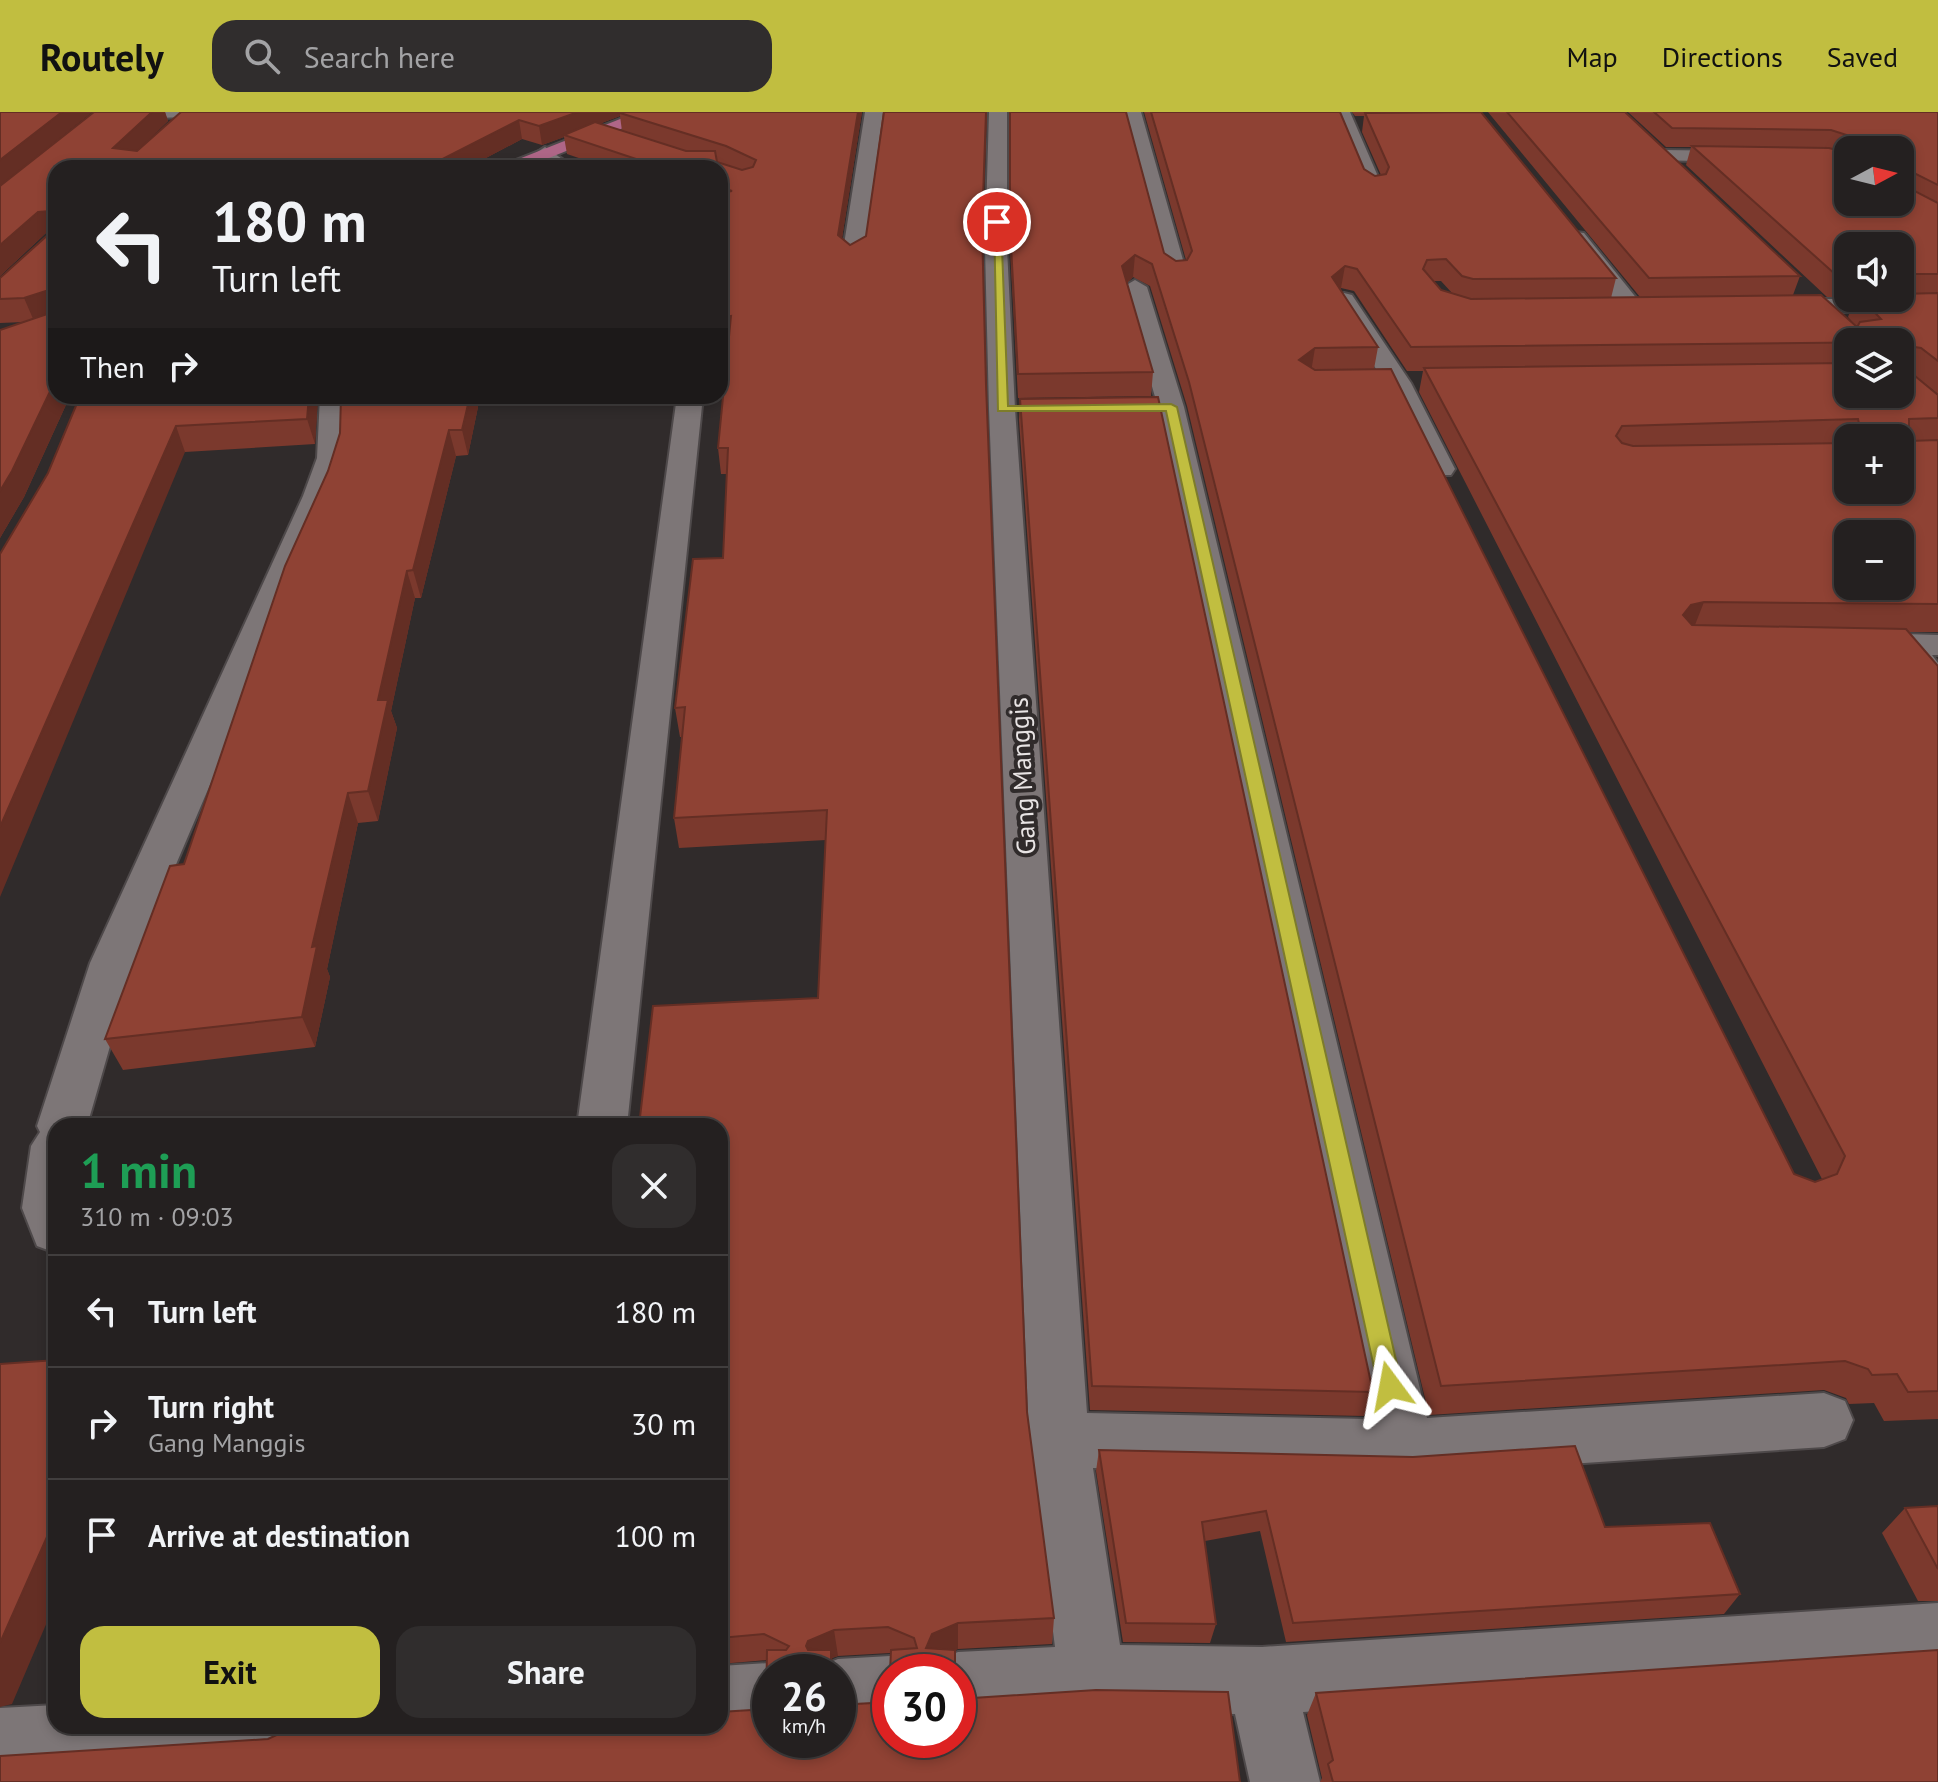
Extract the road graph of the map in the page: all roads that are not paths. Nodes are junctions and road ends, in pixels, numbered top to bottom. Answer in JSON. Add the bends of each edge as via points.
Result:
{"nodes":[{"id":1,"x":193,"y":112,"type":"edge"},
{"id":2,"x":654,"y":112,"type":"edge"},
{"id":3,"x":874,"y":112,"type":"edge"},
{"id":4,"x":998,"y":112,"type":"edge"},
{"id":5,"x":1132,"y":112,"type":"edge"},
{"id":6,"x":102,"y":117,"type":"edge"},
{"id":7,"x":1348,"y":120,"type":"edge"},
{"id":8,"x":173,"y":131,"type":"edge"},
{"id":9,"x":598,"y":132,"type":"junction"},
{"id":10,"x":1643,"y":139,"type":"edge"},
{"id":11,"x":628,"y":142,"type":"edge"},
{"id":12,"x":545,"y":153,"type":"junction"},
{"id":13,"x":1662,"y":156,"type":"junction"},
{"id":14,"x":527,"y":160,"type":"edge"},
{"id":15,"x":554,"y":160,"type":"edge"},
{"id":16,"x":1834,"y":161,"type":"edge"},
{"id":17,"x":1684,"y":178,"type":"edge"},
{"id":18,"x":1373,"y":188,"type":"edge"},
{"id":19,"x":1564,"y":224,"type":"edge"},
{"id":20,"x":853,"y":257,"type":"edge"},
{"id":21,"x":1176,"y":274,"type":"edge"},
{"id":22,"x":1791,"y":284,"type":"edge"},
{"id":23,"x":1135,"y":287,"type":"edge"},
{"id":24,"x":1343,"y":298,"type":"edge"},
{"id":25,"x":1813,"y":305,"type":"junction"},
{"id":26,"x":1938,"y":306,"type":"edge"},
{"id":27,"x":1753,"y":307,"type":"edge"},
{"id":28,"x":1634,"y":310,"type":"junction"},
{"id":29,"x":1664,"y":310,"type":"edge"},
{"id":30,"x":1604,"y":311,"type":"edge"},
{"id":31,"x":1839,"y":328,"type":"edge"},
{"id":32,"x":333,"y":404,"type":"edge"},
{"id":33,"x":689,"y":404,"type":"edge"},
{"id":34,"x":1454,"y":496,"type":"edge"},
{"id":35,"x":1905,"y":645,"type":"edge"},
{"id":36,"x":1938,"y":685,"type":"edge"},
{"id":37,"x":64,"y":1118,"type":"edge"},
{"id":38,"x":603,"y":1118,"type":"edge"},
{"id":39,"x":1824,"y":1420,"type":"dead end"},
{"id":40,"x":1059,"y":1440,"type":"junction"},
{"id":41,"x":1404,"y":1447,"type":"junction"},
{"id":42,"x":1938,"y":1636,"type":"edge"},
{"id":43,"x":1092,"y":1678,"type":"junction"},
{"id":44,"x":1262,"y":1681,"type":"junction"},
{"id":45,"x":976,"y":1685,"type":"edge"},
{"id":46,"x":752,"y":1698,"type":"edge"},
{"id":47,"x":728,"y":1700,"type":"edge"},
{"id":48,"x":153,"y":1734,"type":"edge"},
{"id":49,"x":0,"y":1743,"type":"edge"},
{"id":50,"x":1285,"y":1782,"type":"edge"}],
"edges":[{"from":1,"to":6,"type":"street"},
{"from":1,"to":8,"type":"street"},
{"from":2,"to":9,"type":"main road"},
{"from":3,"to":20,"type":"street"},
{"from":4,"to":40,"type":"street","name":"Gang Manggis","via":[[996,248],[1018,409]]},
{"from":5,"to":21,"type":"street"},
{"from":7,"to":18,"type":"street"},
{"from":9,"to":11,"type":"street"},
{"from":9,"to":12,"type":"main road"},
{"from":10,"to":13,"type":"street"},
{"from":12,"to":14,"type":"main road"},
{"from":12,"to":15,"type":"street"},
{"from":13,"to":16,"type":"street"},
{"from":13,"to":17,"type":"street"},
{"from":19,"to":28,"type":"street"},
{"from":22,"to":25,"type":"street"},
{"from":23,"to":41,"type":"street","via":[[1156,408]]},
{"from":24,"to":34,"type":"street","via":[[1399,383]]},
{"from":25,"to":26,"type":"street"},
{"from":25,"to":27,"type":"street"},
{"from":25,"to":31,"type":"street"},
{"from":28,"to":29,"type":"street"},
{"from":28,"to":30,"type":"street"},
{"from":32,"to":37,"type":"street","via":[[331,458],[318,496],[112,963]]},
{"from":33,"to":38,"type":"street"},
{"from":35,"to":36,"type":"street"},
{"from":39,"to":41,"type":"street"},
{"from":40,"to":41,"type":"street"},
{"from":40,"to":43,"type":"street","name":"Gang Manggis"},
{"from":42,"to":44,"type":"street"},
{"from":43,"to":44,"type":"street"},
{"from":43,"to":45,"type":"street"},
{"from":44,"to":50,"type":"street"},
{"from":46,"to":47,"type":"street"},
{"from":48,"to":49,"type":"street"}]}
